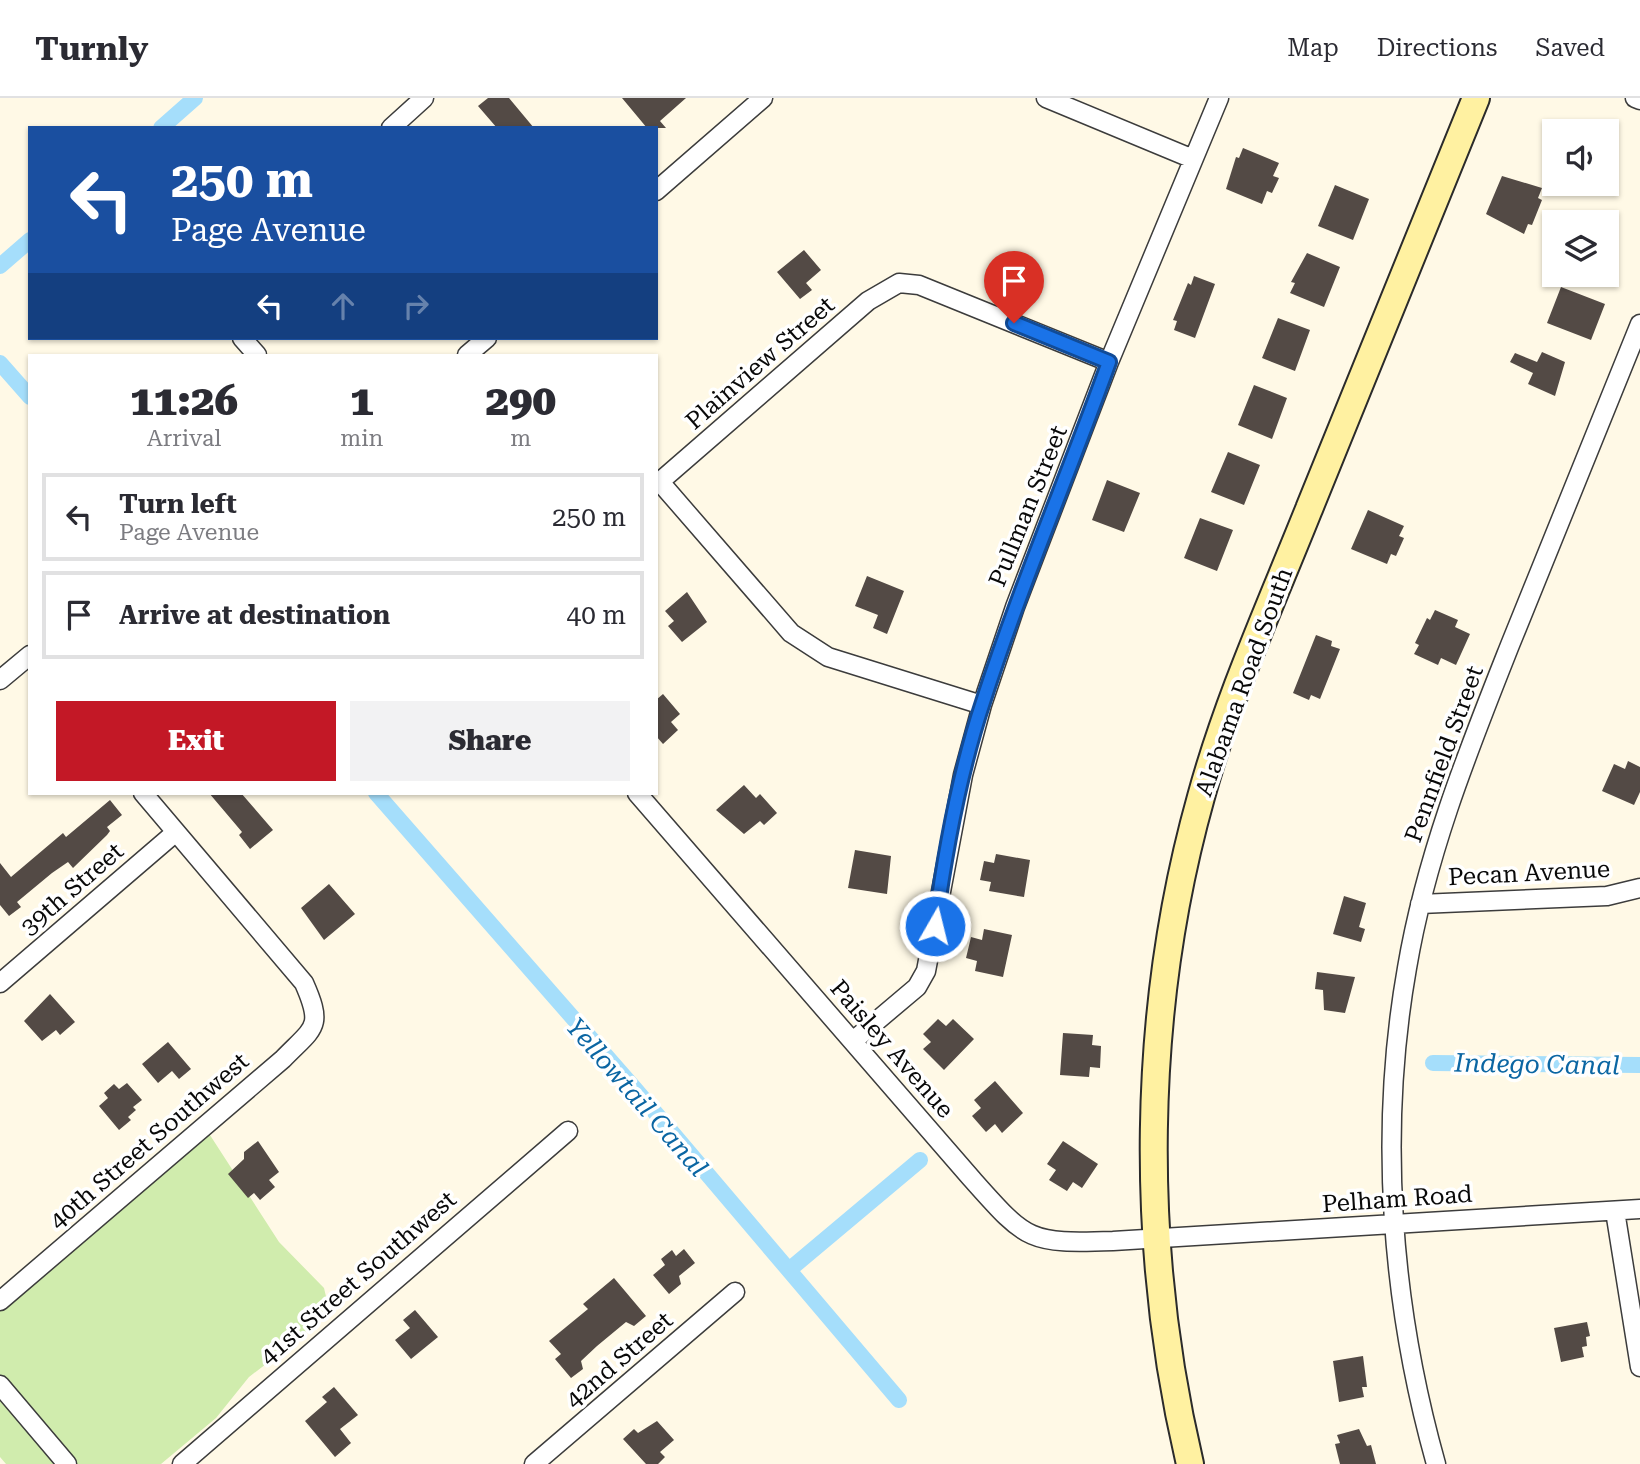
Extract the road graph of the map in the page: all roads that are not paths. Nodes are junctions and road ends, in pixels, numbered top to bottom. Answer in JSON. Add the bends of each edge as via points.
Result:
{"nodes":[{"id":1,"x":424,"y":98,"type":"edge"},
{"id":2,"x":763,"y":98,"type":"edge"},
{"id":3,"x":1046,"y":98,"type":"edge"},
{"id":4,"x":1219,"y":98,"type":"edge"},
{"id":5,"x":1476,"y":98,"type":"edge"},
{"id":6,"x":393,"y":126,"type":"edge"},
{"id":7,"x":1193,"y":159,"type":"junction"},
{"id":8,"x":658,"y":189,"type":"edge"},
{"id":9,"x":1640,"y":324,"type":"edge"},
{"id":10,"x":244,"y":340,"type":"edge"},
{"id":11,"x":485,"y":340,"type":"edge"},
{"id":12,"x":256,"y":354,"type":"edge"},
{"id":13,"x":468,"y":354,"type":"edge"},
{"id":14,"x":1109,"y":362,"type":"junction"},
{"id":15,"x":658,"y":483,"type":"edge"},
{"id":16,"x":28,"y":658,"type":"edge"},
{"id":17,"x":0,"y":680,"type":"edge"},
{"id":18,"x":982,"y":705,"type":"junction"},
{"id":19,"x":145,"y":795,"type":"edge"},
{"id":20,"x":639,"y":795,"type":"edge"},
{"id":21,"x":176,"y":832,"type":"junction"},
{"id":22,"x":1640,"y":888,"type":"edge"},
{"id":23,"x":1420,"y":904,"type":"junction"},
{"id":24,"x":0,"y":983,"type":"edge"},
{"id":25,"x":853,"y":1041,"type":"junction"},
{"id":26,"x":568,"y":1130,"type":"dead end"},
{"id":27,"x":1640,"y":1209,"type":"edge"},
{"id":28,"x":1615,"y":1211,"type":"junction"},
{"id":29,"x":1394,"y":1224,"type":"junction"},
{"id":30,"x":1157,"y":1238,"type":"junction"},
{"id":31,"x":735,"y":1293,"type":"dead end"},
{"id":32,"x":0,"y":1301,"type":"edge"},
{"id":33,"x":1640,"y":1367,"type":"edge"},
{"id":34,"x":0,"y":1385,"type":"edge"},
{"id":35,"x":67,"y":1464,"type":"edge"},
{"id":36,"x":181,"y":1464,"type":"edge"},
{"id":37,"x":534,"y":1464,"type":"edge"},
{"id":38,"x":1190,"y":1464,"type":"edge"},
{"id":39,"x":1436,"y":1464,"type":"edge"}],
"edges":[{"from":1,"to":6,"type":"street"},
{"from":2,"to":8,"type":"street"},
{"from":3,"to":7,"type":"street"},
{"from":4,"to":7,"type":"street","name":"Pullman Street"},
{"from":5,"to":30,"type":"street","name":"Alabama Road South","via":[[1234,696],[1200,800],[1168,960],[1159,1046]]},
{"from":7,"to":14,"type":"street","name":"Pullman Street"},
{"from":9,"to":23,"type":"street","name":"Pennfield Street","via":[[1463,764]]},
{"from":10,"to":12,"type":"street"},
{"from":11,"to":13,"type":"street"},
{"from":14,"to":15,"type":"street","name":"Plainview Street","via":[[919,285],[899,284],[868,301]]},
{"from":14,"to":18,"type":"street","name":"Pullman Street"},
{"from":15,"to":18,"type":"street","via":[[807,646],[828,657]]},
{"from":16,"to":17,"type":"street"},
{"from":18,"to":25,"type":"street","name":"Pullman Street","via":[[957,801],[926,971],[917,987]]},
{"from":19,"to":21,"type":"street"},
{"from":20,"to":25,"type":"street","name":"Paisley Avenue"},
{"from":21,"to":24,"type":"street","name":"39th Street"},
{"from":21,"to":32,"type":"street","name":"40th Street Southwest","via":[[304,983],[316,1010],[314,1027],[283,1059]]},
{"from":22,"to":23,"type":"street","name":"Pecan Avenue","via":[[1606,896]]},
{"from":23,"to":29,"type":"street","name":"Pennfield Street","via":[[1397,1038],[1392,1116]]},
{"from":25,"to":30,"type":"street","name":"Paisley Avenue","via":[[1011,1222],[1028,1235],[1072,1242]]},
{"from":26,"to":36,"type":"street","name":"41st Street Southwest"},
{"from":27,"to":28,"type":"street","name":"Pelham Road"},
{"from":28,"to":29,"type":"street","name":"Pelham Road"},
{"from":28,"to":33,"type":"street"},
{"from":29,"to":30,"type":"street","name":"Pelham Road"},
{"from":29,"to":39,"type":"street","name":"Pennfield Street","via":[[1414,1371]]},
{"from":30,"to":38,"type":"street","name":"Alabama Road South","via":[[1172,1367]]},
{"from":31,"to":37,"type":"street","name":"42nd Street"},
{"from":34,"to":35,"type":"street"}]}
